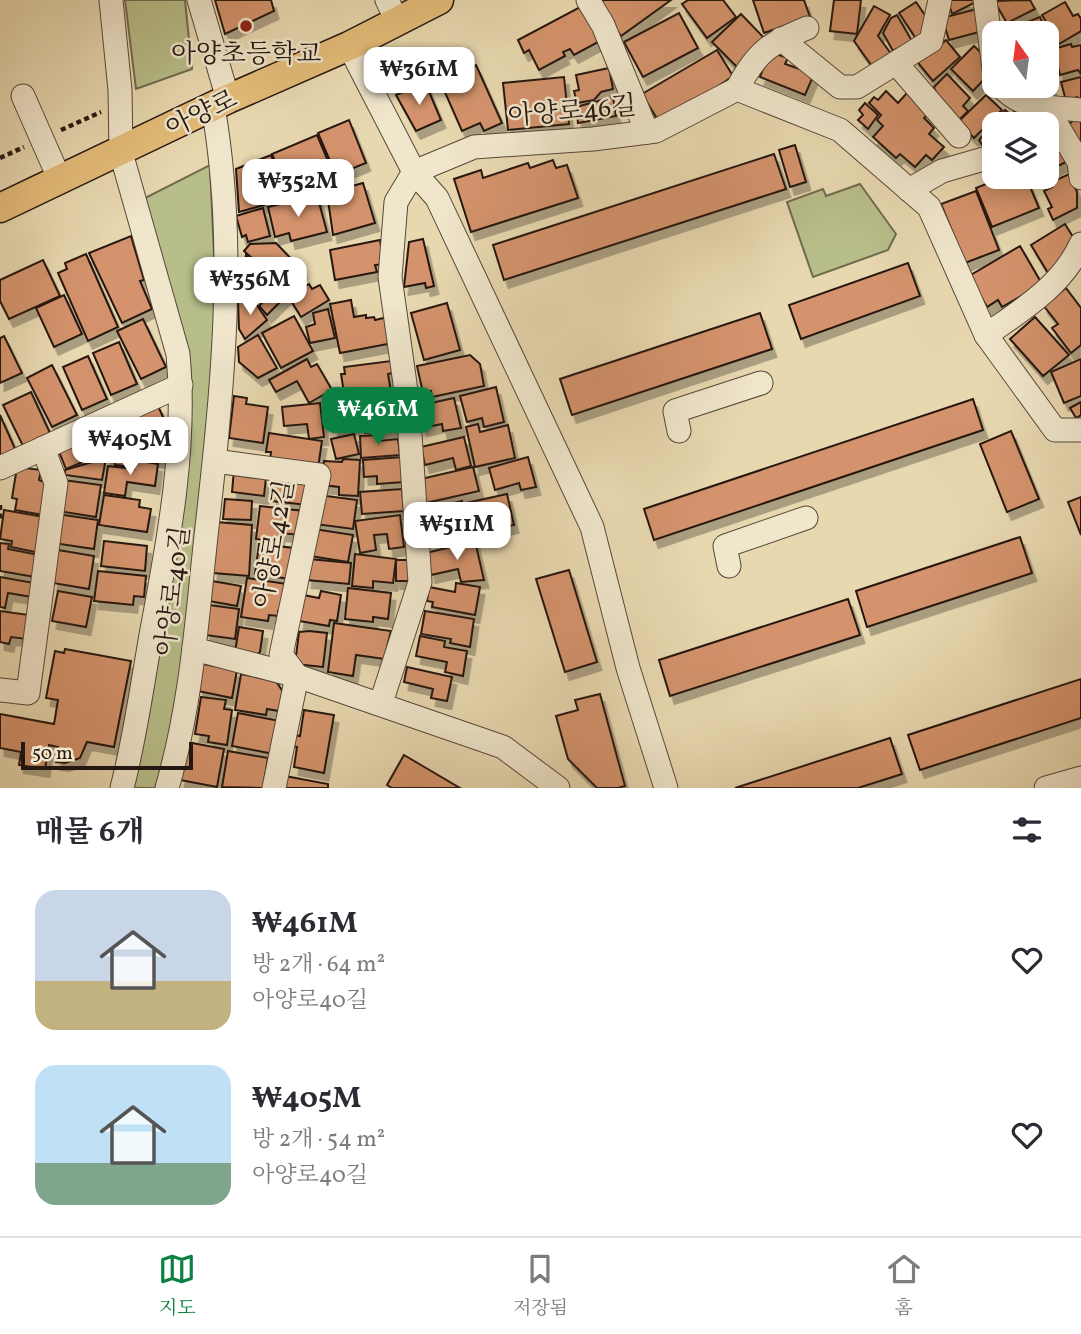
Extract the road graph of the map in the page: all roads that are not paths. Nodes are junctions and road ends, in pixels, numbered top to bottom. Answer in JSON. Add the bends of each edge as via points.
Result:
{"nodes":[{"id":1,"x":111,"y":0,"type":"edge"},
{"id":2,"x":199,"y":0,"type":"edge"},
{"id":3,"x":439,"y":0,"type":"edge"},
{"id":4,"x":587,"y":0,"type":"edge"},
{"id":5,"x":940,"y":0,"type":"edge"},
{"id":6,"x":985,"y":0,"type":"edge"},
{"id":7,"x":392,"y":11,"type":"edge"},
{"id":8,"x":988,"y":21,"type":"edge"},
{"id":9,"x":807,"y":28,"type":"dead end"},
{"id":10,"x":781,"y":39,"type":"junction"},
{"id":11,"x":349,"y":46,"type":"junction"},
{"id":12,"x":896,"y":63,"type":"junction"},
{"id":13,"x":737,"y":89,"type":"junction"},
{"id":14,"x":23,"y":96,"type":"dead end"},
{"id":15,"x":1011,"y":98,"type":"edge"},
{"id":16,"x":221,"y":103,"type":"junction"},
{"id":17,"x":1046,"y":107,"type":"junction"},
{"id":18,"x":1081,"y":110,"type":"edge"},
{"id":19,"x":647,"y":132,"type":"junction"},
{"id":20,"x":959,"y":136,"type":"dead end"},
{"id":21,"x":121,"y":153,"type":"junction"},
{"id":22,"x":982,"y":159,"type":"edge"},
{"id":23,"x":414,"y":172,"type":"junction"},
{"id":24,"x":1081,"y":178,"type":"edge"},
{"id":25,"x":60,"y":180,"type":"junction"},
{"id":26,"x":909,"y":190,"type":"junction"},
{"id":27,"x":0,"y":208,"type":"edge"},
{"id":28,"x":1081,"y":244,"type":"edge"},
{"id":29,"x":986,"y":335,"type":"junction"},
{"id":30,"x":761,"y":383,"type":"dead end"},
{"id":31,"x":181,"y":385,"type":"junction"},
{"id":32,"x":1081,"y":430,"type":"edge"},
{"id":33,"x":679,"y":431,"type":"dead end"},
{"id":34,"x":43,"y":448,"type":"junction"},
{"id":35,"x":215,"y":461,"type":"junction"},
{"id":36,"x":0,"y":468,"type":"edge"},
{"id":37,"x":806,"y":518,"type":"dead end"},
{"id":38,"x":729,"y":566,"type":"dead end"},
{"id":39,"x":194,"y":649,"type":"junction"},
{"id":40,"x":297,"y":676,"type":"junction"},
{"id":41,"x":0,"y":690,"type":"edge"},
{"id":42,"x":381,"y":703,"type":"junction"},
{"id":43,"x":1081,"y":778,"type":"edge"},
{"id":44,"x":122,"y":788,"type":"edge"},
{"id":45,"x":167,"y":788,"type":"edge"},
{"id":46,"x":274,"y":788,"type":"edge"},
{"id":47,"x":558,"y":788,"type":"edge"},
{"id":48,"x":666,"y":788,"type":"edge"},
{"id":49,"x":1046,"y":788,"type":"edge"}],
"edges":[{"from":1,"to":21,"type":"street","name":"아양로40길"},
{"from":2,"to":16,"type":"street","name":"아양로40길"},
{"from":3,"to":7,"type":"main road","name":"아양로"},
{"from":4,"to":19,"type":"street","via":[[603,25]]},
{"from":5,"to":12,"type":"street","via":[[931,41]]},
{"from":6,"to":8,"type":"street"},
{"from":7,"to":11,"type":"main road","name":"아양로"},
{"from":9,"to":10,"type":"street"},
{"from":10,"to":12,"type":"street","via":[[840,88],[857,88]]},
{"from":10,"to":13,"type":"street","via":[[769,44],[747,69]]},
{"from":11,"to":16,"type":"main road","name":"아양로"},
{"from":11,"to":23,"type":"street"},
{"from":12,"to":20,"type":"street"},
{"from":13,"to":19,"type":"street","name":"아양로46길"},
{"from":13,"to":26,"type":"street","via":[[840,130]]},
{"from":14,"to":25,"type":"street"},
{"from":15,"to":17,"type":"street"},
{"from":16,"to":21,"type":"main road","name":"아양로"},
{"from":16,"to":35,"type":"street","name":"아양로40길","via":[[225,363]]},
{"from":17,"to":18,"type":"street"},
{"from":17,"to":24,"type":"street","via":[[1079,162]]},
{"from":19,"to":23,"type":"street","name":"아양로46길","via":[[474,147]]},
{"from":21,"to":25,"type":"main road","name":"아양로"},
{"from":21,"to":31,"type":"street","name":"아양로40길","via":[[178,354]]},
{"from":22,"to":26,"type":"street","via":[[942,170]]},
{"from":23,"to":42,"type":"street","via":[[396,202],[390,277],[408,405],[420,582]]},
{"from":23,"to":48,"type":"street","via":[[436,198],[592,527],[628,668]]},
{"from":25,"to":27,"type":"main road","name":"아양로"},
{"from":26,"to":29,"type":"street","via":[[929,207]]},
{"from":28,"to":29,"type":"street","via":[[1072,264],[1037,300]]},
{"from":29,"to":32,"type":"street","via":[[1055,430]]},
{"from":30,"to":33,"type":"street","via":[[675,411]]},
{"from":31,"to":34,"type":"street"},
{"from":31,"to":44,"type":"street","name":"아양로40길","via":[[163,568]]},
{"from":34,"to":36,"type":"street"},
{"from":34,"to":41,"type":"street","via":[[56,482],[28,693]]},
{"from":35,"to":39,"type":"street","name":"아양로40길"},
{"from":35,"to":40,"type":"street","name":"아양로42길","via":[[318,475],[281,655]]},
{"from":37,"to":38,"type":"street","via":[[725,546]]},
{"from":39,"to":40,"type":"street"},
{"from":39,"to":45,"type":"street","name":"아양로40길"},
{"from":40,"to":42,"type":"street"},
{"from":40,"to":46,"type":"street"},
{"from":42,"to":47,"type":"street","via":[[503,747]]},
{"from":43,"to":49,"type":"street"}]}
